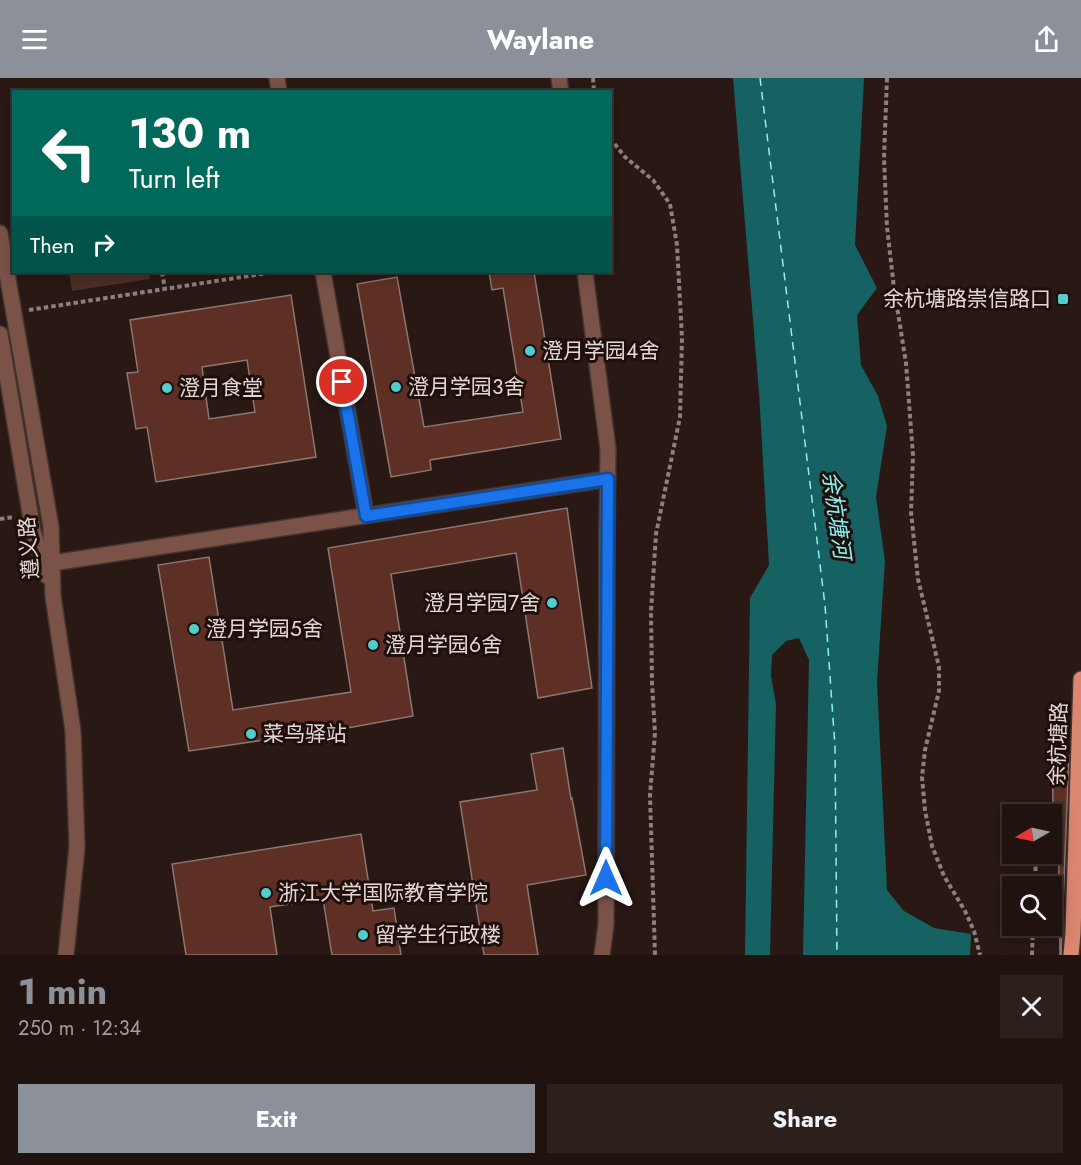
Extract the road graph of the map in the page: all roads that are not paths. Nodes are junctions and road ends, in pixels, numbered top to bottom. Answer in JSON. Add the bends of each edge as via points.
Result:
{"nodes":[{"id":1,"x":0,"y":233,"type":"edge"},
{"id":2,"x":323,"y":273,"type":"edge"},
{"id":3,"x":585,"y":273,"type":"edge"},
{"id":4,"x":0,"y":334,"type":"edge"},
{"id":5,"x":608,"y":479,"type":"junction"},
{"id":6,"x":366,"y":516,"type":"junction"},
{"id":7,"x":52,"y":563,"type":"junction"},
{"id":8,"x":53,"y":596,"type":"junction"},
{"id":9,"x":1081,"y":679,"type":"edge"},
{"id":10,"x":1077,"y":933,"type":"edge"},
{"id":11,"x":66,"y":955,"type":"edge"},
{"id":12,"x":602,"y":955,"type":"edge"},
{"id":13,"x":1071,"y":955,"type":"edge"}],
"edges":[{"from":1,"to":7,"type":"street","name":"遵义路","via":[[51,527]]},
{"from":2,"to":6,"type":"street"},
{"from":3,"to":5,"type":"street","via":[[609,448]]},
{"from":4,"to":8,"type":"street","name":"遵义路","via":[[33,531]]},
{"from":5,"to":6,"type":"street"},
{"from":5,"to":12,"type":"street","via":[[606,924]]},
{"from":6,"to":7,"type":"street"},
{"from":7,"to":8,"type":"street","name":"遵义路"},
{"from":8,"to":11,"type":"street","via":[[73,731],[77,847]]},
{"from":9,"to":10,"type":"main road","name":"余杭塘路"},
{"from":10,"to":13,"type":"main road","name":"余杭塘路"}]}
